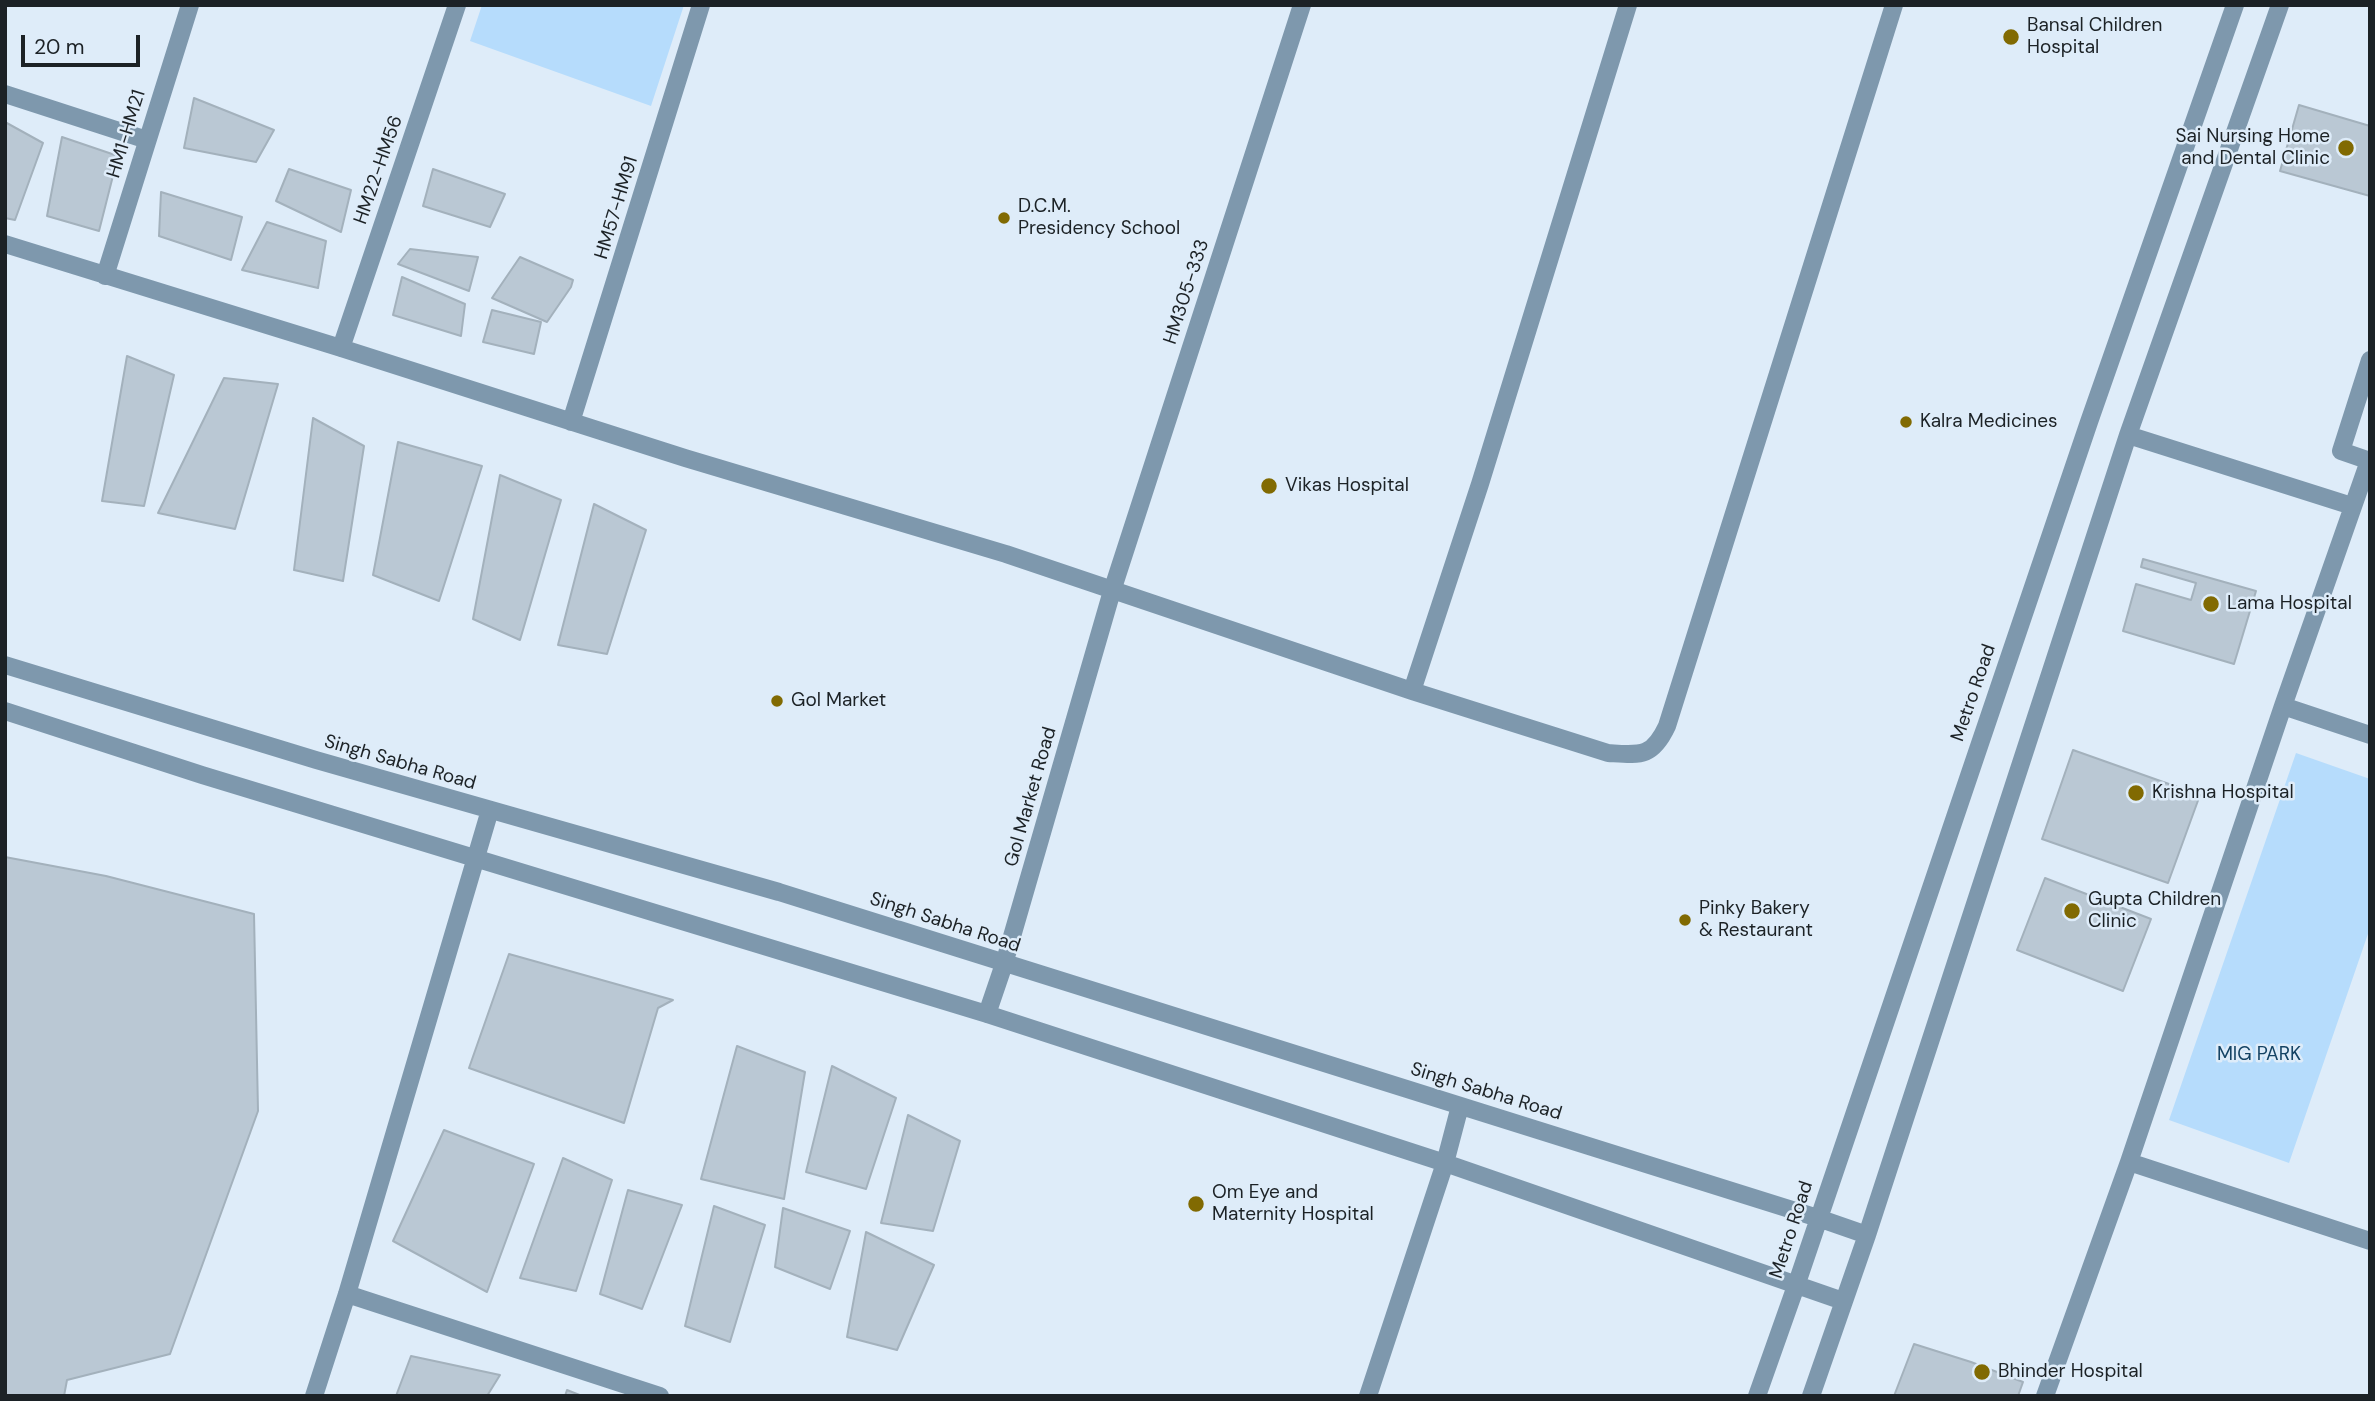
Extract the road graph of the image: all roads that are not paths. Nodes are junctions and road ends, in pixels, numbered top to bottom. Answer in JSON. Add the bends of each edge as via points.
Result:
{"nodes":[{"id":1,"x":190,"y":5,"type":"edge"},
{"id":2,"x":457,"y":5,"type":"edge"},
{"id":3,"x":701,"y":5,"type":"edge"},
{"id":4,"x":1302,"y":5,"type":"edge"},
{"id":5,"x":1628,"y":5,"type":"edge"},
{"id":6,"x":1894,"y":5,"type":"edge"},
{"id":7,"x":2235,"y":5,"type":"edge"},
{"id":8,"x":2280,"y":5,"type":"edge"},
{"id":9,"x":5,"y":94,"type":"edge"},
{"id":10,"x":147,"y":141,"type":"junction"},
{"id":11,"x":5,"y":244,"type":"edge"},
{"id":12,"x":105,"y":276,"type":"junction"},
{"id":13,"x":341,"y":348,"type":"junction"},
{"id":14,"x":2370,"y":360,"type":"edge"},
{"id":15,"x":571,"y":422,"type":"junction"},
{"id":16,"x":2129,"y":435,"type":"junction"},
{"id":17,"x":2369,"y":461,"type":"edge"},
{"id":18,"x":2352,"y":506,"type":"junction"},
{"id":19,"x":1112,"y":591,"type":"junction"},
{"id":20,"x":5,"y":665,"type":"edge"},
{"id":21,"x":1412,"y":691,"type":"junction"},
{"id":22,"x":2283,"y":706,"type":"junction"},
{"id":23,"x":5,"y":711,"type":"edge"},
{"id":24,"x":2370,"y":735,"type":"edge"},
{"id":25,"x":490,"y":810,"type":"junction"},
{"id":26,"x":477,"y":859,"type":"junction"},
{"id":27,"x":1004,"y":964,"type":"junction"},
{"id":28,"x":988,"y":1014,"type":"junction"},
{"id":29,"x":1460,"y":1106,"type":"junction"},
{"id":30,"x":1445,"y":1163,"type":"junction"},
{"id":31,"x":2129,"y":1163,"type":"junction"},
{"id":32,"x":1818,"y":1217,"type":"junction"},
{"id":33,"x":1867,"y":1235,"type":"junction"},
{"id":34,"x":2370,"y":1241,"type":"edge"},
{"id":35,"x":1797,"y":1283,"type":"junction"},
{"id":36,"x":347,"y":1294,"type":"junction"},
{"id":37,"x":1843,"y":1301,"type":"junction"},
{"id":38,"x":1815,"y":1395,"type":"edge"},
{"id":39,"x":314,"y":1396,"type":"edge"},
{"id":40,"x":660,"y":1396,"type":"edge"},
{"id":41,"x":1368,"y":1396,"type":"edge"},
{"id":42,"x":1757,"y":1396,"type":"edge"},
{"id":43,"x":2045,"y":1396,"type":"edge"}],
"edges":[{"from":1,"to":10,"type":"street","name":"HM1-HM21"},
{"from":2,"to":13,"type":"street","name":"HM22-HM56"},
{"from":3,"to":15,"type":"street","name":"HM57-HM91"},
{"from":4,"to":19,"type":"street","name":"HM305-333"},
{"from":5,"to":21,"type":"street"},
{"from":6,"to":21,"type":"street","via":[[1658,744],[1632,755],[1608,753]]},
{"from":7,"to":32,"type":"street","name":"Metro Road"},
{"from":8,"to":16,"type":"street"},
{"from":9,"to":10,"type":"street"},
{"from":10,"to":12,"type":"street","name":"HM1-HM21"},
{"from":11,"to":12,"type":"street"},
{"from":12,"to":13,"type":"street"},
{"from":13,"to":15,"type":"street"},
{"from":14,"to":17,"type":"street","via":[[2341,451]]},
{"from":15,"to":19,"type":"street","via":[[1006,554]]},
{"from":16,"to":18,"type":"street"},
{"from":16,"to":33,"type":"street"},
{"from":17,"to":18,"type":"street"},
{"from":18,"to":22,"type":"street"},
{"from":19,"to":21,"type":"street"},
{"from":19,"to":27,"type":"street","name":"Gol Market Road"},
{"from":20,"to":25,"type":"street","name":"Singh Sabha Road"},
{"from":22,"to":24,"type":"street"},
{"from":22,"to":31,"type":"street"},
{"from":23,"to":26,"type":"street"},
{"from":25,"to":26,"type":"street"},
{"from":25,"to":27,"type":"street","name":"Singh Sabha Road","via":[[779,892]]},
{"from":26,"to":28,"type":"street"},
{"from":26,"to":36,"type":"street"},
{"from":27,"to":28,"type":"street","name":"Gol Market Road"},
{"from":27,"to":29,"type":"street","name":"Singh Sabha Road"},
{"from":28,"to":30,"type":"street"},
{"from":29,"to":30,"type":"street"},
{"from":29,"to":32,"type":"street","name":"Singh Sabha Road"},
{"from":30,"to":35,"type":"street"},
{"from":30,"to":41,"type":"street"},
{"from":31,"to":34,"type":"street"},
{"from":31,"to":43,"type":"street"},
{"from":32,"to":33,"type":"street","name":"Singh Sabha Road"},
{"from":32,"to":35,"type":"street","name":"Metro Road"},
{"from":33,"to":37,"type":"street"},
{"from":35,"to":37,"type":"street"},
{"from":35,"to":42,"type":"street","name":"Metro Road"},
{"from":36,"to":39,"type":"street"},
{"from":36,"to":40,"type":"street"},
{"from":37,"to":38,"type":"street"}]}
